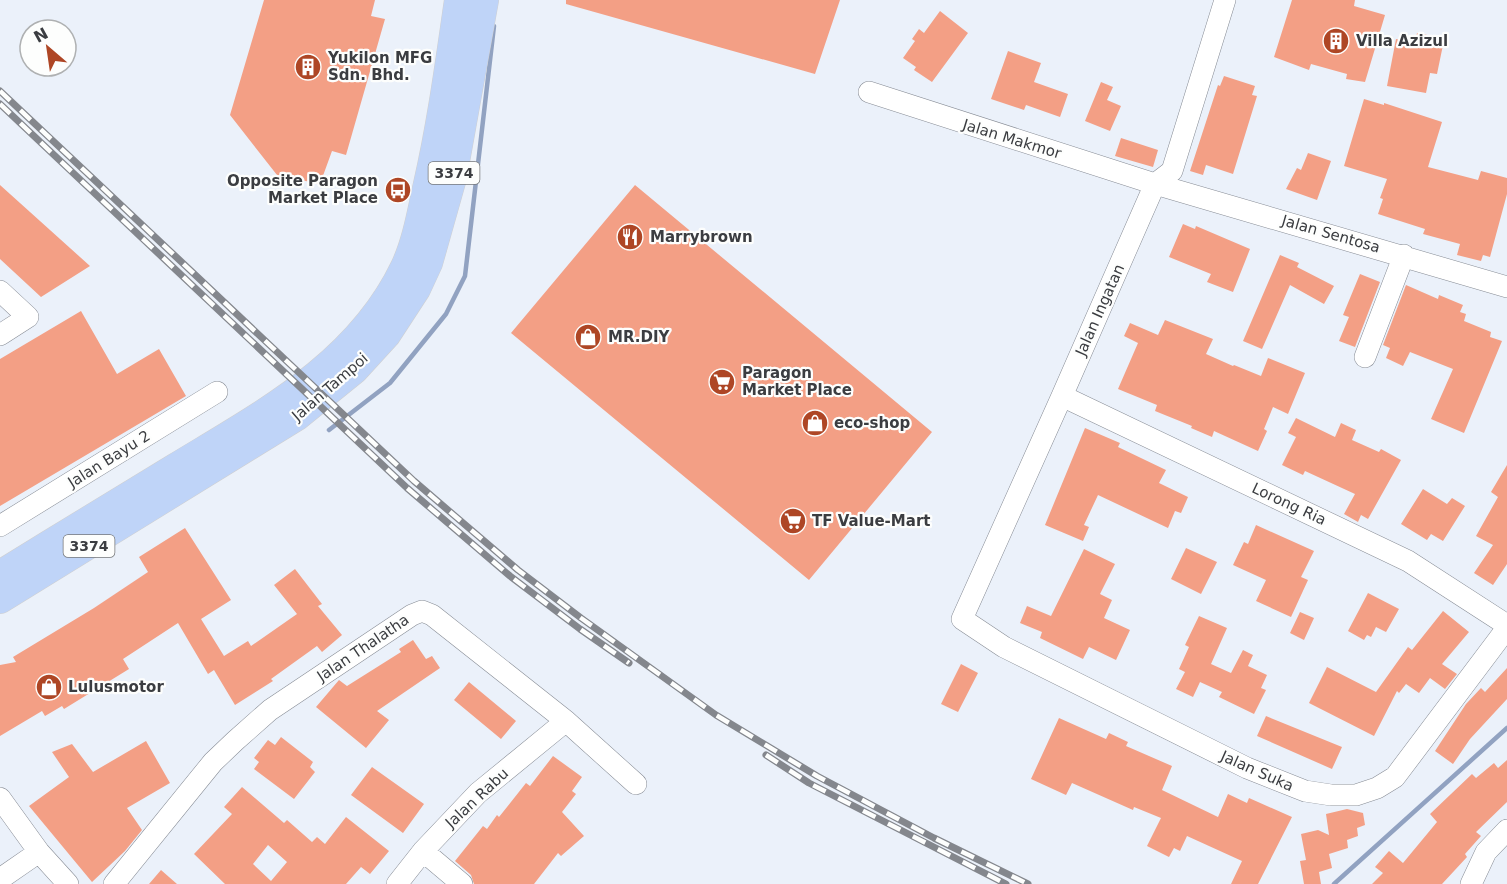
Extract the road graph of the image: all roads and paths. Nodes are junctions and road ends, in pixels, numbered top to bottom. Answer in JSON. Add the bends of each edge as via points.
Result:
{"nodes":[{"id":1,"x":458,"y":0,"type":"edge"},
{"id":2,"x":485,"y":0,"type":"edge"},
{"id":3,"x":1225,"y":0,"type":"edge"},
{"id":4,"x":869,"y":92,"type":"dead end"},
{"id":5,"x":1155,"y":184,"type":"junction"},
{"id":6,"x":1404,"y":255,"type":"junction"},
{"id":7,"x":1507,"y":287,"type":"edge"},
{"id":8,"x":0,"y":291,"type":"edge"},
{"id":9,"x":0,"y":334,"type":"edge"},
{"id":10,"x":1365,"y":357,"type":"dead end"},
{"id":11,"x":217,"y":392,"type":"dead end"},
{"id":12,"x":1062,"y":396,"type":"junction"},
{"id":13,"x":0,"y":526,"type":"edge"},
{"id":14,"x":0,"y":574,"type":"edge"},
{"id":15,"x":0,"y":600,"type":"edge"},
{"id":16,"x":962,"y":619,"type":"joint"},
{"id":17,"x":1507,"y":626,"type":"edge"},
{"id":18,"x":566,"y":721,"type":"junction"},
{"id":19,"x":636,"y":784,"type":"dead end"},
{"id":20,"x":0,"y":798,"type":"edge"},
{"id":21,"x":1507,"y":830,"type":"edge"},
{"id":22,"x":423,"y":851,"type":"junction"},
{"id":23,"x":39,"y":852,"type":"junction"},
{"id":24,"x":0,"y":879,"type":"edge"},
{"id":25,"x":5,"y":884,"type":"edge"},
{"id":26,"x":68,"y":884,"type":"edge"},
{"id":27,"x":114,"y":884,"type":"edge"},
{"id":28,"x":397,"y":884,"type":"edge"},
{"id":29,"x":462,"y":884,"type":"edge"},
{"id":30,"x":1471,"y":884,"type":"edge"}],
"edges":[{"from":1,"to":14,"type":"main road","name":"Jalan Tampoi","number":"3374","via":[[439,131],[420,216],[405,265],[363,329],[339,356],[285,400]]},
{"from":2,"to":15,"type":"main road","name":"Jalan Tampoi","number":"3374","via":[[453,178],[429,263],[387,334],[355,370],[297,417]]},
{"from":3,"to":5,"type":"street","name":"Jalan Ingatan","via":[[1172,171]]},
{"from":4,"to":5,"type":"street","name":"Jalan Makmor"},
{"from":5,"to":6,"type":"street","name":"Jalan Sentosa"},
{"from":5,"to":12,"type":"street","name":"Jalan Ingatan"},
{"from":6,"to":7,"type":"street","name":"Jalan Sentosa"},
{"from":6,"to":10,"type":"street"},
{"from":8,"to":9,"type":"street","via":[[28,317]]},
{"from":11,"to":13,"type":"street","name":"Jalan Bayu 2"},
{"from":12,"to":16,"type":"street","name":"Jalan Ingatan"},
{"from":12,"to":17,"type":"street","name":"Lorong Ria","via":[[1408,561]]},
{"from":16,"to":17,"type":"street","name":"Jalan Suka","via":[[1004,648],[1247,768],[1305,791],[1331,795],[1356,795],[1395,777]]},
{"from":18,"to":19,"type":"street","name":"Jalan Thalatha"},
{"from":18,"to":22,"type":"street","name":"Jalan Rabu","via":[[478,793]]},
{"from":18,"to":27,"type":"street","name":"Jalan Thalatha","via":[[422,611],[270,710],[241,735],[213,762]]},
{"from":20,"to":23,"type":"street"},
{"from":21,"to":30,"type":"street","via":[[1486,852]]},
{"from":22,"to":28,"type":"street","name":"Jalan Rabu"},
{"from":22,"to":29,"type":"street"},
{"from":23,"to":24,"type":"street"},
{"from":23,"to":26,"type":"street"},
{"from":24,"to":25,"type":"street"}]}
